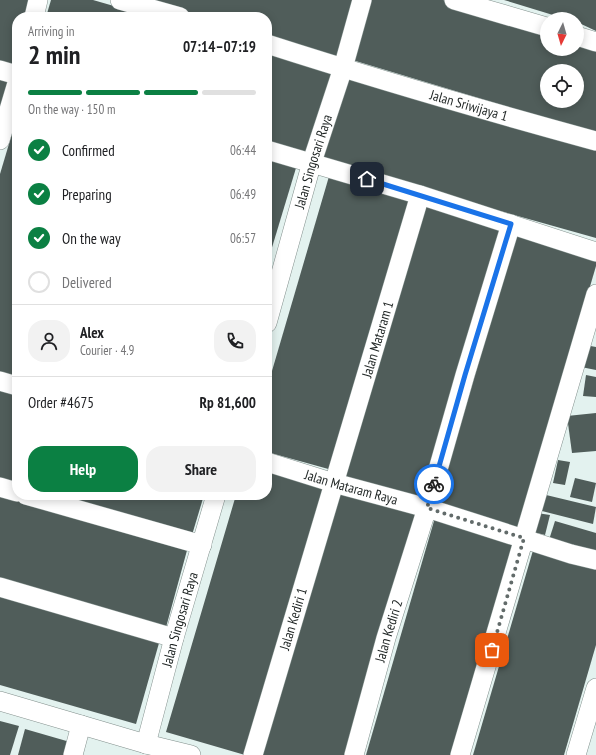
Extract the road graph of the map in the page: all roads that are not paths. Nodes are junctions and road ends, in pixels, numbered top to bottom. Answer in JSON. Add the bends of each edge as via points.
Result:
{"nodes":[{"id":1,"x":38,"y":0,"type":"edge"},
{"id":2,"x":120,"y":0,"type":"edge"},
{"id":3,"x":362,"y":0,"type":"edge"},
{"id":4,"x":454,"y":0,"type":"edge"},
{"id":5,"x":35,"y":12,"type":"edge"},
{"id":6,"x":162,"y":12,"type":"edge"},
{"id":7,"x":540,"y":25,"type":"edge"},
{"id":8,"x":584,"y":38,"type":"edge"},
{"id":9,"x":596,"y":42,"type":"edge"},
{"id":10,"x":272,"y":46,"type":"edge"},
{"id":11,"x":343,"y":68,"type":"junction"},
{"id":12,"x":0,"y":70,"type":"edge"},
{"id":13,"x":12,"y":74,"type":"edge"},
{"id":14,"x":12,"y":100,"type":"edge"},
{"id":15,"x":0,"y":140,"type":"edge"},
{"id":16,"x":596,"y":141,"type":"edge"},
{"id":17,"x":272,"y":151,"type":"edge"},
{"id":18,"x":312,"y":162,"type":"junction"},
{"id":19,"x":420,"y":196,"type":"junction"},
{"id":20,"x":511,"y":224,"type":"junction"},
{"id":21,"x":596,"y":252,"type":"edge"},
{"id":22,"x":596,"y":294,"type":"edge"},
{"id":23,"x":272,"y":303,"type":"edge"},
{"id":24,"x":0,"y":381,"type":"edge"},
{"id":25,"x":12,"y":385,"type":"edge"},
{"id":26,"x":272,"y":464,"type":"edge"},
{"id":27,"x":334,"y":483,"type":"junction"},
{"id":28,"x":0,"y":487,"type":"edge"},
{"id":29,"x":12,"y":491,"type":"edge"},
{"id":30,"x":44,"y":500,"type":"edge"},
{"id":31,"x":215,"y":500,"type":"edge"},
{"id":32,"x":427,"y":508,"type":"junction"},
{"id":33,"x":524,"y":538,"type":"junction"},
{"id":34,"x":202,"y":545,"type":"junction"},
{"id":35,"x":596,"y":560,"type":"edge"},
{"id":36,"x":0,"y":587,"type":"edge"},
{"id":37,"x":174,"y":638,"type":"junction"},
{"id":38,"x":596,"y":688,"type":"edge"},
{"id":39,"x":0,"y":700,"type":"edge"},
{"id":40,"x":81,"y":725,"type":"junction"},
{"id":41,"x":146,"y":744,"type":"junction"},
{"id":42,"x":182,"y":754,"type":"edge"},
{"id":43,"x":73,"y":755,"type":"edge"},
{"id":44,"x":253,"y":755,"type":"edge"},
{"id":45,"x":354,"y":755,"type":"edge"},
{"id":46,"x":460,"y":755,"type":"edge"},
{"id":47,"x":576,"y":755,"type":"edge"}],
"edges":[{"from":1,"to":5,"type":"street"},
{"from":2,"to":6,"type":"street"},
{"from":3,"to":11,"type":"street","name":"Jalan Singosari Raya"},
{"from":4,"to":7,"type":"street"},
{"from":8,"to":9,"type":"street"},
{"from":10,"to":11,"type":"street","name":"Jalan Sriwijaya 1"},
{"from":11,"to":16,"type":"street","name":"Jalan Sriwijaya 1"},
{"from":11,"to":18,"type":"street","name":"Jalan Singosari Raya"},
{"from":12,"to":13,"type":"street"},
{"from":14,"to":15,"type":"street"},
{"from":17,"to":18,"type":"street"},
{"from":18,"to":19,"type":"street"},
{"from":18,"to":23,"type":"street","name":"Jalan Singosari Raya"},
{"from":19,"to":20,"type":"street"},
{"from":19,"to":27,"type":"street","name":"Jalan Mataram 1"},
{"from":20,"to":21,"type":"street"},
{"from":20,"to":32,"type":"street","name":"Jalan Kediri 2"},
{"from":22,"to":33,"type":"street"},
{"from":24,"to":25,"type":"street"},
{"from":26,"to":27,"type":"street","name":"Jalan Mataram Raya"},
{"from":27,"to":32,"type":"street","name":"Jalan Mataram Raya"},
{"from":27,"to":44,"type":"street","name":"Jalan Kediri 1"},
{"from":28,"to":29,"type":"street"},
{"from":30,"to":34,"type":"street"},
{"from":31,"to":34,"type":"street","name":"Jalan Singosari Raya"},
{"from":32,"to":33,"type":"street","name":"Jalan Mataram Raya"},
{"from":32,"to":45,"type":"street","name":"Jalan Kediri 2","via":[[386,638]]},
{"from":33,"to":35,"type":"street","name":"Jalan Mataram Raya"},
{"from":33,"to":46,"type":"street"},
{"from":34,"to":37,"type":"street","name":"Jalan Singosari Raya"},
{"from":36,"to":37,"type":"street"},
{"from":37,"to":41,"type":"street","name":"Jalan Singosari Raya"},
{"from":38,"to":47,"type":"street"},
{"from":39,"to":40,"type":"street"},
{"from":40,"to":41,"type":"street"},
{"from":40,"to":43,"type":"street"},
{"from":41,"to":42,"type":"street"}]}
